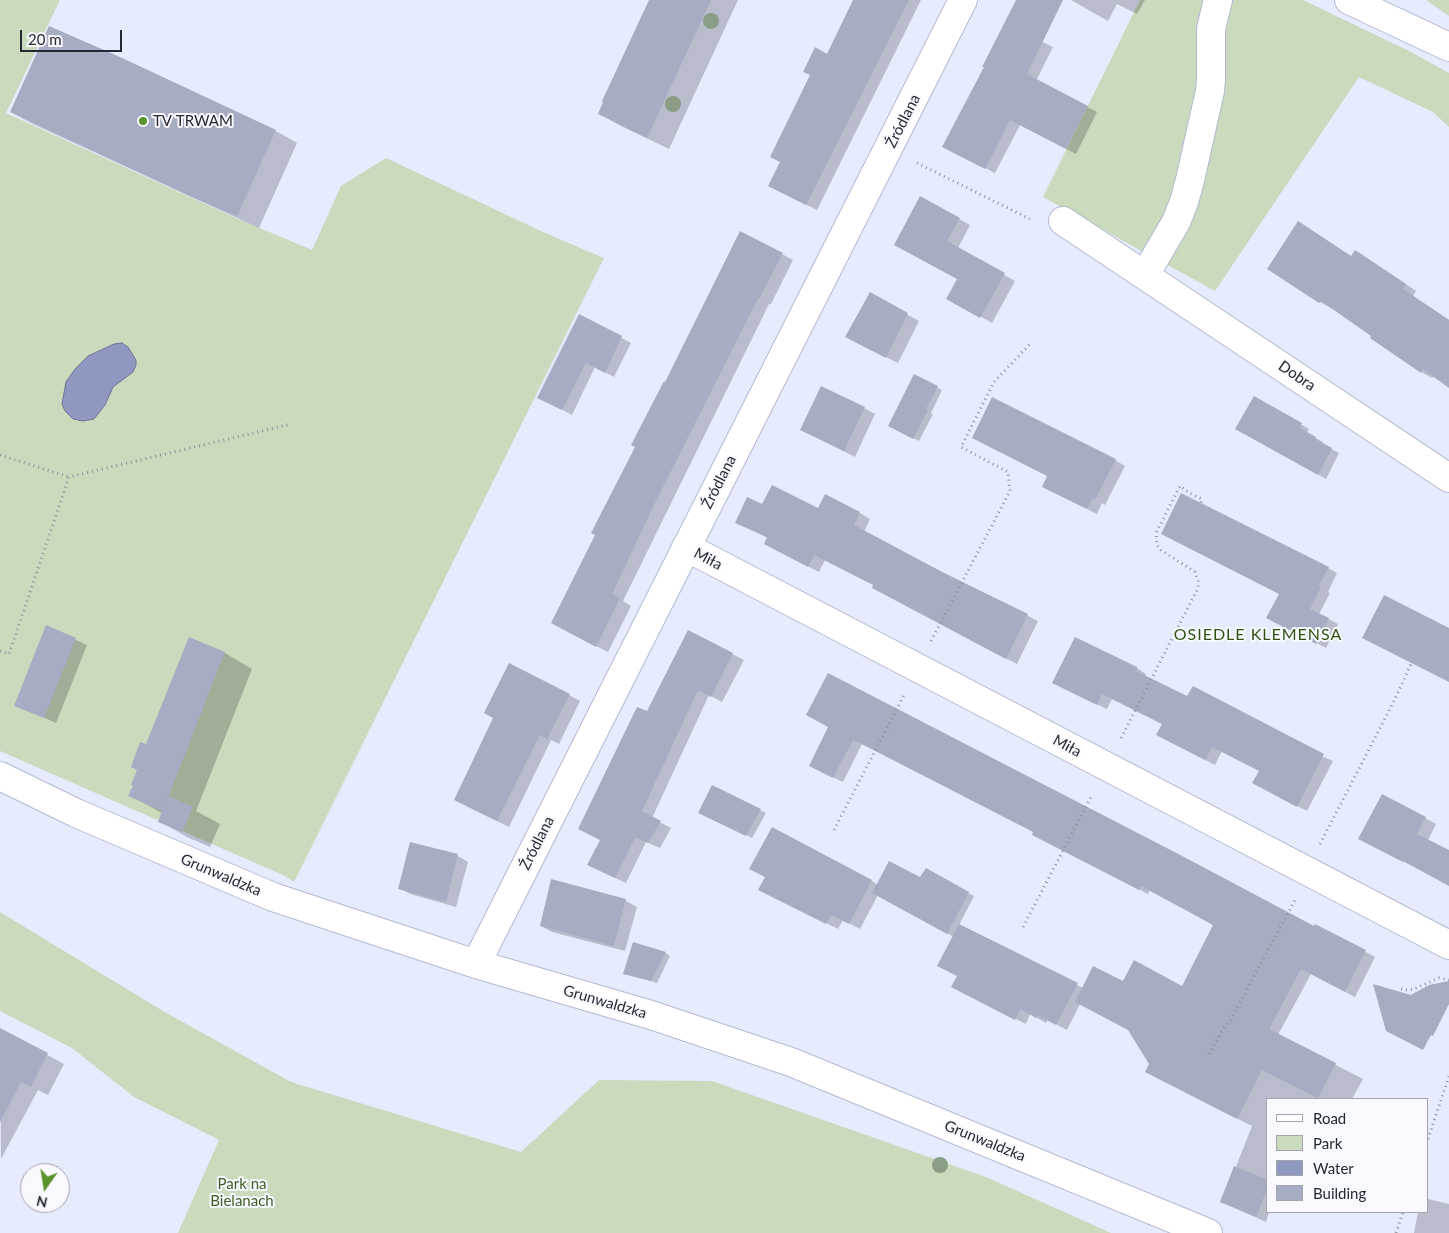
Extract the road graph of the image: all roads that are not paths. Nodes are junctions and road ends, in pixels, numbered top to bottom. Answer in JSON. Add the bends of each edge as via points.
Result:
{"nodes":[{"id":1,"x":963,"y":0,"type":"edge"},
{"id":2,"x":1218,"y":0,"type":"edge"},
{"id":3,"x":1348,"y":0,"type":"edge"},
{"id":4,"x":1449,"y":47,"type":"edge"},
{"id":5,"x":1052,"y":222,"type":"road end"},
{"id":6,"x":1145,"y":275,"type":"junction"},
{"id":7,"x":1449,"y":478,"type":"edge"},
{"id":8,"x":686,"y":547,"type":"junction"},
{"id":9,"x":0,"y":776,"type":"edge"},
{"id":10,"x":1449,"y":945,"type":"edge"},
{"id":11,"x":476,"y":964,"type":"junction"},
{"id":12,"x":1208,"y":1233,"type":"edge"}],
"edges":[{"from":1,"to":8,"type":"street","name":"Źródlana"},
{"from":2,"to":6,"type":"street","via":[[1211,29],[1210,91],[1190,180],[1176,222]]},
{"from":3,"to":4,"type":"street"},
{"from":5,"to":6,"type":"street","name":"Dobra"},
{"from":6,"to":7,"type":"street","name":"Dobra"},
{"from":8,"to":10,"type":"street","name":"Miła"},
{"from":8,"to":11,"type":"street","name":"Źródlana"},
{"from":9,"to":11,"type":"street","name":"Grunwaldzka","via":[[273,897]]},
{"from":11,"to":12,"type":"street","name":"Grunwaldzka","via":[[652,1015],[791,1062]]}]}
